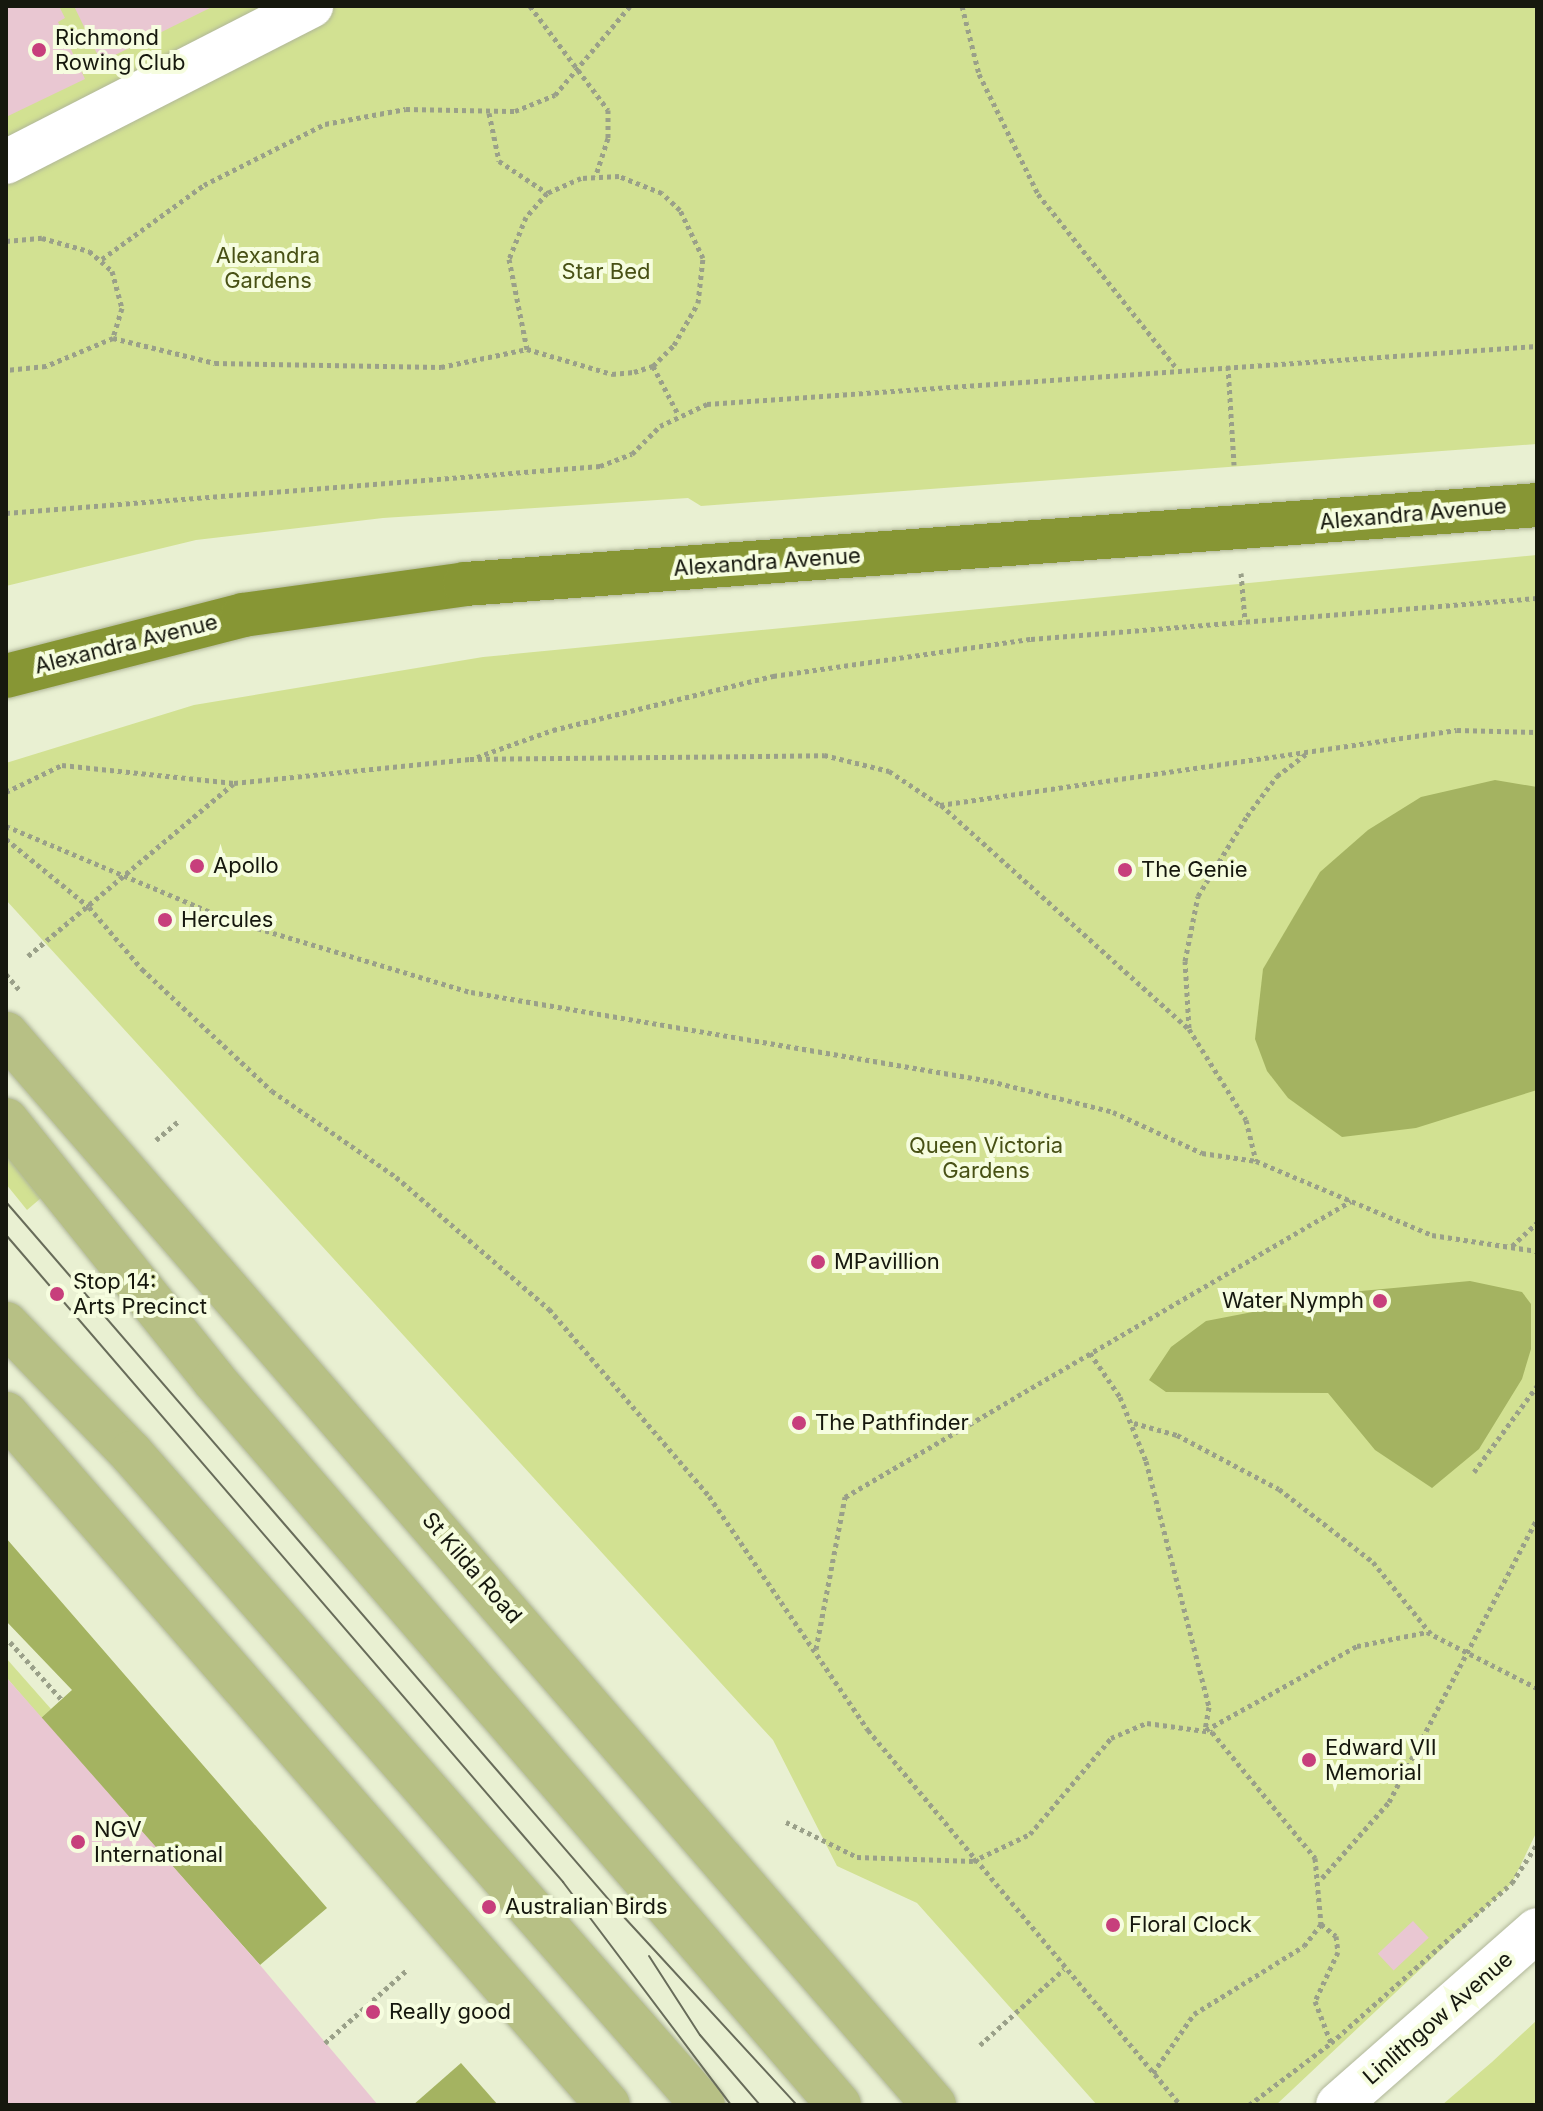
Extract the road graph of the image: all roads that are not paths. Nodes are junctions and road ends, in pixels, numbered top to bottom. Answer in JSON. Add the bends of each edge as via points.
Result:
{"nodes":[{"id":1,"x":311,"y":6,"type":"edge"},
{"id":2,"x":6,"y":162,"type":"edge"},
{"id":3,"x":1537,"y":505,"type":"edge"},
{"id":4,"x":6,"y":676,"type":"edge"},
{"id":5,"x":6,"y":1034,"type":"edge"},
{"id":6,"x":6,"y":1120,"type":"edge"},
{"id":7,"x":6,"y":1324,"type":"edge"},
{"id":8,"x":6,"y":1414,"type":"edge"},
{"id":9,"x":1537,"y":1930,"type":"edge"},
{"id":10,"x":1357,"y":2099,"type":"edge"},
{"id":11,"x":608,"y":2105,"type":"edge"},
{"id":12,"x":703,"y":2105,"type":"edge"},
{"id":13,"x":839,"y":2105,"type":"edge"},
{"id":14,"x":934,"y":2105,"type":"edge"}],
"edges":[{"from":1,"to":2,"type":"street"},
{"from":3,"to":4,"type":"highway","name":"Alexandra Avenue","via":[[465,584],[243,615]]},
{"from":5,"to":14,"type":"main road","name":"St Kilda Road"},
{"from":6,"to":13,"type":"main road","via":[[214,1380]]},
{"from":7,"to":12,"type":"main road","via":[[131,1453]]},
{"from":8,"to":11,"type":"main road"},
{"from":9,"to":10,"type":"street","name":"Linlithgow Avenue"}]}
